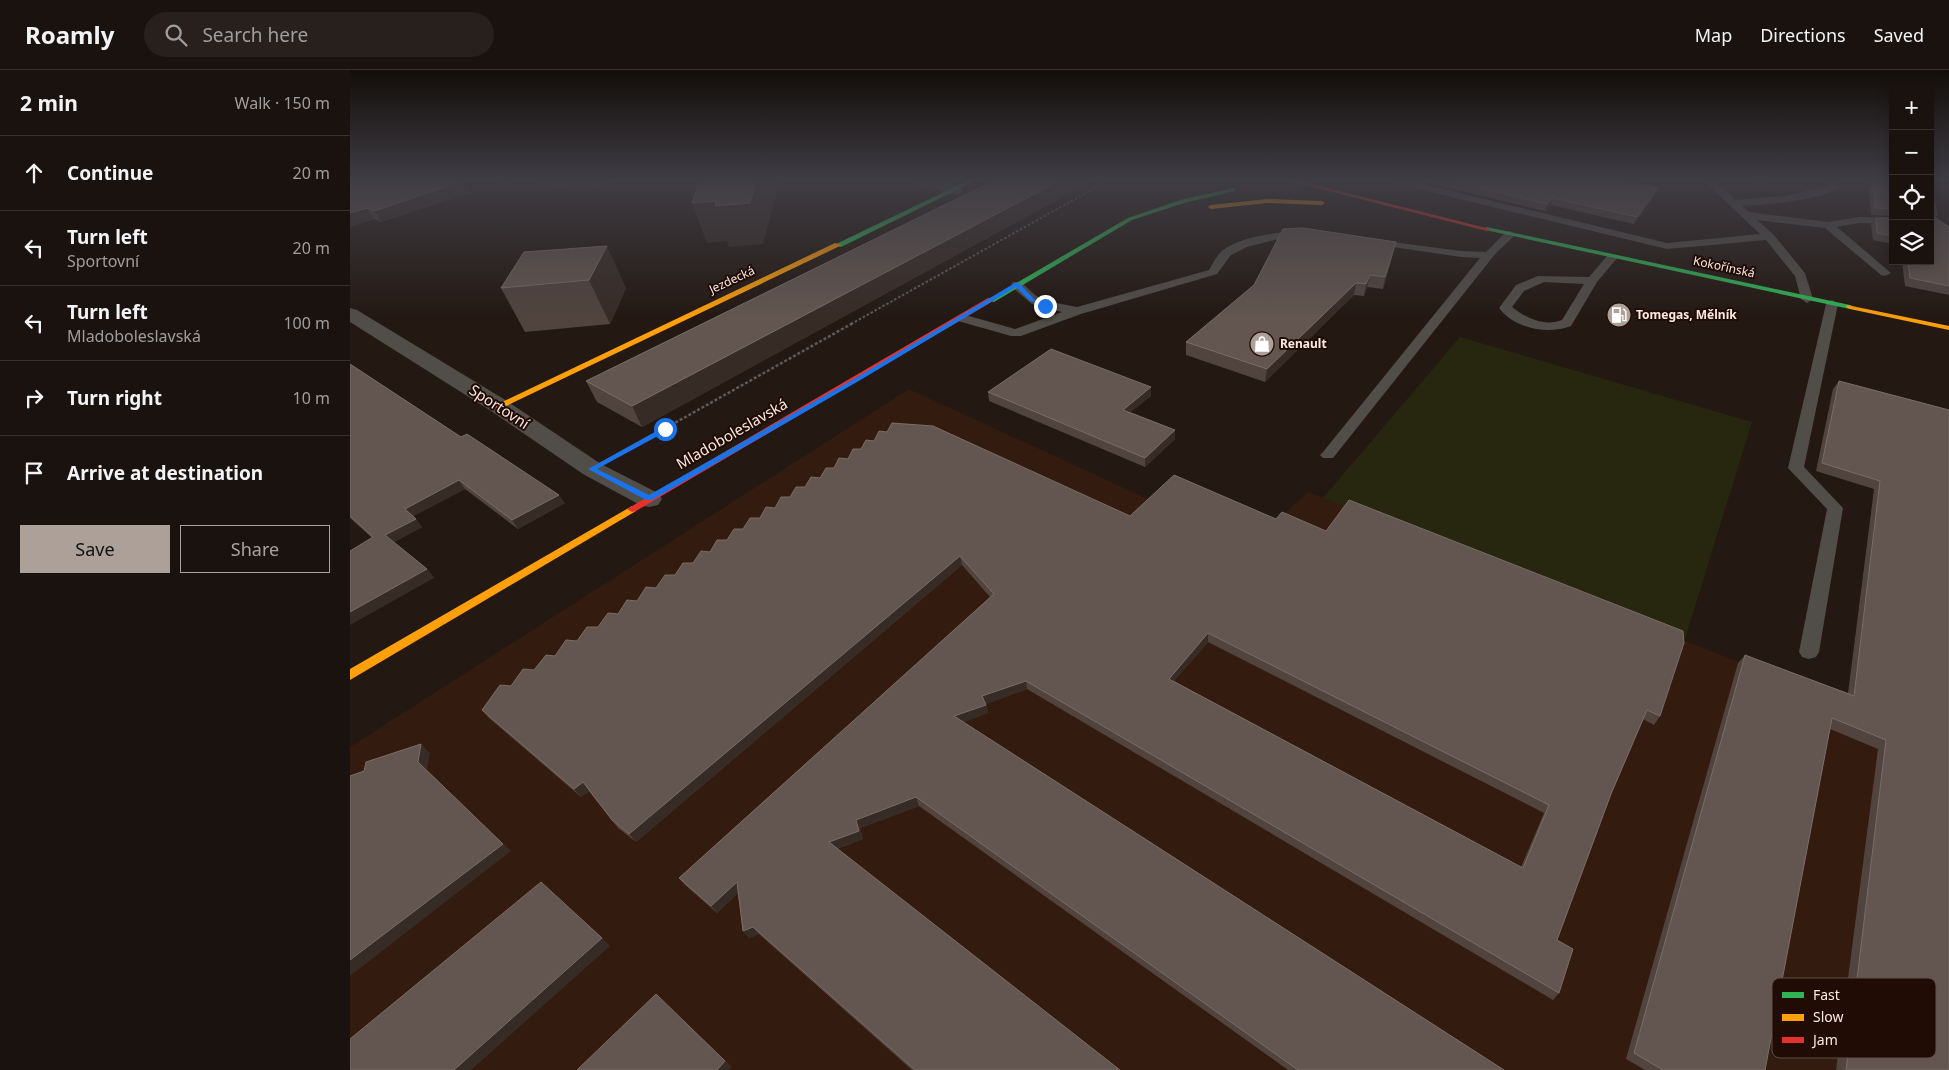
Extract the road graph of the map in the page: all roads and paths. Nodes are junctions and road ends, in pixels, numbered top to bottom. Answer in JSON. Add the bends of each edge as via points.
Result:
{"nodes":[{"id":1,"x":880,"y":226,"type":"edge"},
{"id":2,"x":1027,"y":226,"type":"edge"},
{"id":3,"x":1130,"y":226,"type":"edge"},
{"id":4,"x":1471,"y":226,"type":"edge"},
{"id":5,"x":1583,"y":226,"type":"edge"},
{"id":6,"x":1757,"y":226,"type":"edge"},
{"id":7,"x":1829,"y":226,"type":"edge"},
{"id":8,"x":1510,"y":234,"type":"junction"},
{"id":9,"x":1768,"y":236,"type":"junction"},
{"id":10,"x":1318,"y":237,"type":"edge"},
{"id":11,"x":1366,"y":241,"type":"edge"},
{"id":12,"x":1488,"y":255,"type":"junction"},
{"id":13,"x":1612,"y":257,"type":"junction"},
{"id":14,"x":1885,"y":273,"type":"dead end"},
{"id":15,"x":1592,"y":281,"type":"junction"},
{"id":16,"x":1017,"y":284,"type":"junction"},
{"id":17,"x":1807,"y":298,"type":"junction"},
{"id":18,"x":1832,"y":304,"type":"junction"},
{"id":19,"x":1077,"y":311,"type":"junction"},
{"id":20,"x":350,"y":314,"type":"edge"},
{"id":21,"x":962,"y":318,"type":"junction"},
{"id":22,"x":1949,"y":328,"type":"edge"},
{"id":23,"x":498,"y":406,"type":"junction"},
{"id":24,"x":1328,"y":455,"type":"dead end"},
{"id":25,"x":592,"y":469,"type":"junction"},
{"id":26,"x":649,"y":499,"type":"junction"},
{"id":27,"x":1810,"y":652,"type":"dead end"},
{"id":28,"x":350,"y":675,"type":"edge"}],
"edges":[{"from":1,"to":23,"type":"main road","name":"Jezdecká"},
{"from":2,"to":25,"type":"path"},
{"from":3,"to":16,"type":"main road","name":"Mladoboleslavská","via":[[1081,247]]},
{"from":4,"to":8,"type":"main road","name":"Kokořínská"},
{"from":5,"to":9,"type":"lane","via":[[1667,246]]},
{"from":6,"to":9,"type":"lane"},
{"from":7,"to":14,"type":"lane"},
{"from":8,"to":12,"type":"lane"},
{"from":8,"to":13,"type":"main road","name":"Kokořínská"},
{"from":9,"to":17,"type":"lane","via":[[1801,275]]},
{"from":10,"to":19,"type":"lane","via":[[1289,234],[1253,241],[1226,253],[1213,272]]},
{"from":11,"to":12,"type":"lane"},
{"from":12,"to":24,"type":"lane"},
{"from":13,"to":15,"type":"lane"},
{"from":13,"to":17,"type":"main road","name":"Kokořínská"},
{"from":15,"to":15,"type":"lane","via":[[1567,323],[1559,326],[1546,327],[1520,320],[1505,308],[1520,288],[1542,278]]},
{"from":16,"to":19,"type":"lane","via":[[1032,300],[1045,306]]},
{"from":16,"to":21,"type":"main road","name":"Mladoboleslavská"},
{"from":17,"to":18,"type":"main road","name":"Kokořínská"},
{"from":18,"to":22,"type":"main road","name":"Kokořínská"},
{"from":18,"to":27,"type":"lane","via":[[1796,468],[1835,508]]},
{"from":19,"to":21,"type":"lane","via":[[1016,333]]},
{"from":20,"to":23,"type":"street","name":"Sportovní"},
{"from":21,"to":26,"type":"main road","name":"Mladoboleslavská"},
{"from":23,"to":25,"type":"street","name":"Sportovní"},
{"from":25,"to":26,"type":"street","name":"Sportovní"},
{"from":26,"to":28,"type":"main road","name":"Mladoboleslavská"}]}
